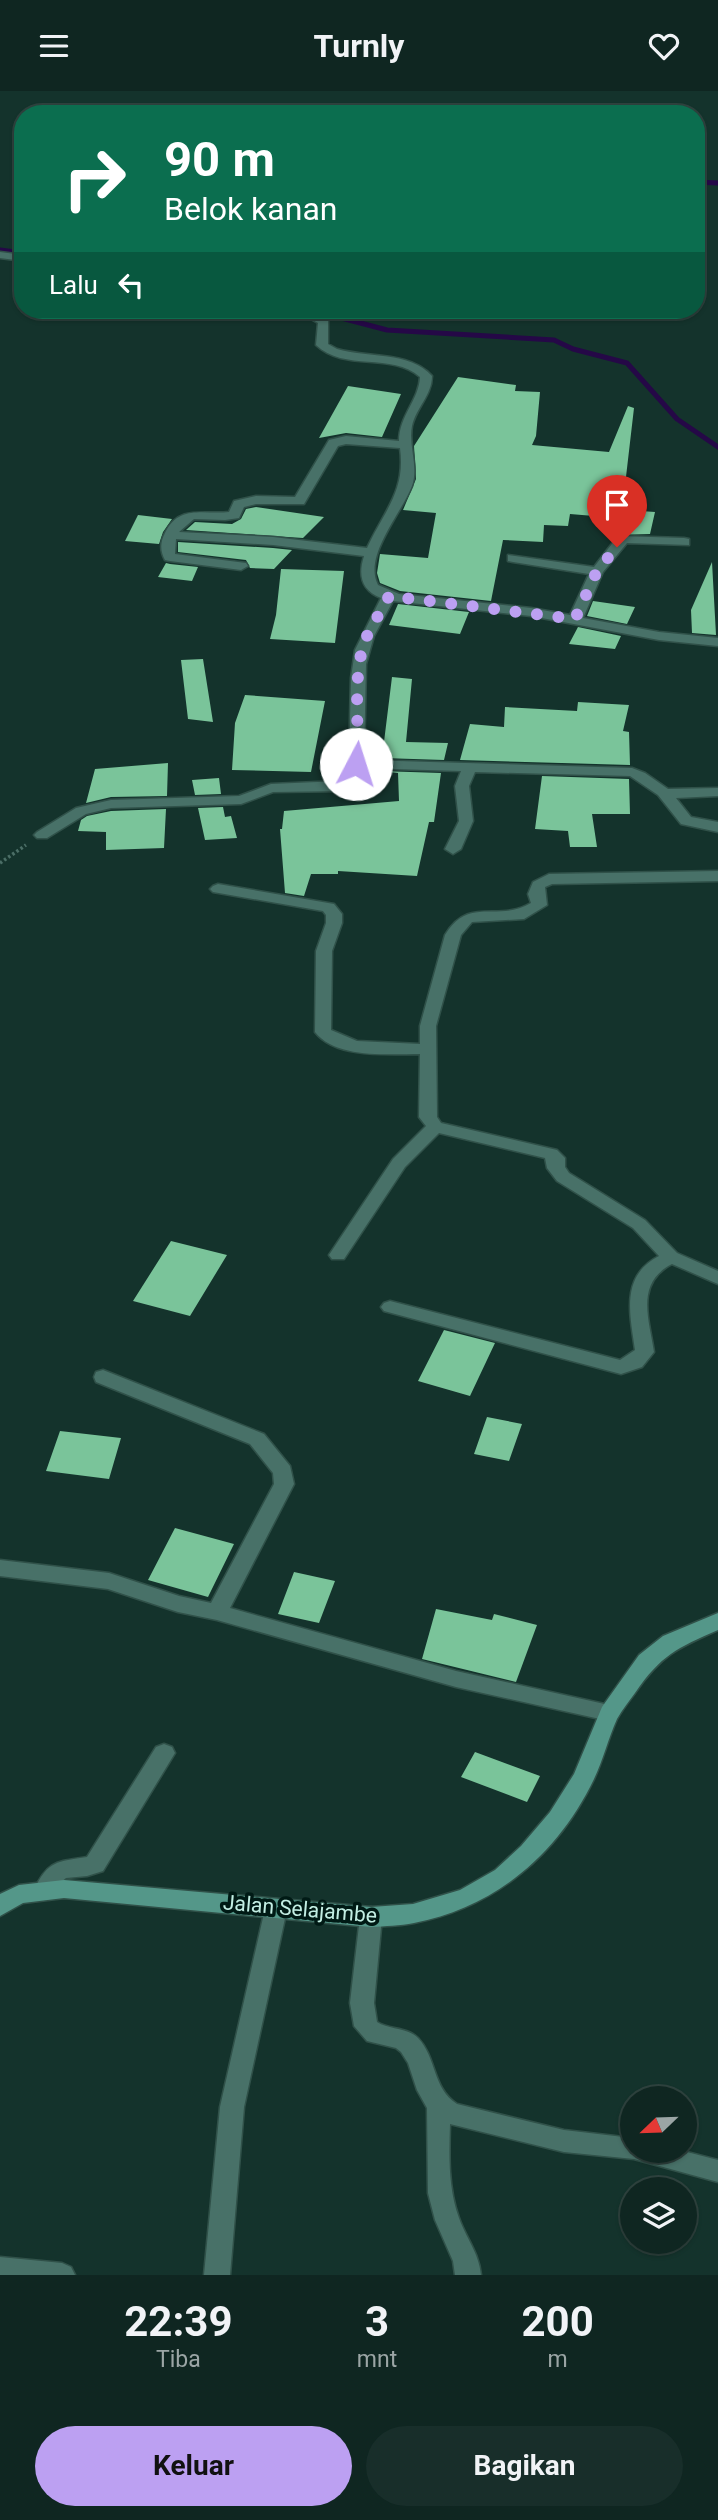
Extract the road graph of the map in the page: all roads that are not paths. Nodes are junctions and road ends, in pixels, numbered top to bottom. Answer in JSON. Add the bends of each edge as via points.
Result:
{"nodes":[{"id":1,"x":320,"y":319,"type":"edge"},
{"id":2,"x":406,"y":445,"type":"junction"},
{"id":3,"x":171,"y":535,"type":"junction"},
{"id":4,"x":684,"y":542,"type":"dead end"},
{"id":5,"x":373,"y":554,"type":"junction"},
{"id":6,"x":513,"y":558,"type":"dead end"},
{"id":7,"x":241,"y":566,"type":"dead end"},
{"id":8,"x":597,"y":571,"type":"junction"},
{"id":9,"x":389,"y":596,"type":"junction"},
{"id":10,"x":575,"y":619,"type":"junction"},
{"id":11,"x":718,"y":642,"type":"edge"},
{"id":12,"x":356,"y":764,"type":"junction"},
{"id":13,"x":470,"y":767,"type":"junction"},
{"id":14,"x":718,"y":792,"type":"edge"},
{"id":15,"x":664,"y":793,"type":"junction"},
{"id":16,"x":718,"y":827,"type":"edge"},
{"id":17,"x":42,"y":835,"type":"road end"},
{"id":18,"x":453,"y":849,"type":"dead end"},
{"id":19,"x":718,"y":876,"type":"edge"},
{"id":20,"x":218,"y":889,"type":"dead end"},
{"id":21,"x":429,"y":1049,"type":"junction"},
{"id":22,"x":435,"y":1127,"type":"junction"},
{"id":23,"x":338,"y":1255,"type":"dead end"},
{"id":24,"x":671,"y":1257,"type":"junction"},
{"id":25,"x":718,"y":1278,"type":"edge"},
{"id":26,"x":390,"y":1307,"type":"dead end"},
{"id":27,"x":103,"y":1377,"type":"dead end"},
{"id":28,"x":0,"y":1568,"type":"edge"},
{"id":29,"x":217,"y":1612,"type":"junction"},
{"id":30,"x":718,"y":1621,"type":"edge"},
{"id":31,"x":609,"y":1713,"type":"junction"},
{"id":32,"x":164,"y":1753,"type":"dead end"},
{"id":33,"x":45,"y":1890,"type":"junction"},
{"id":34,"x":0,"y":1906,"type":"edge"},
{"id":35,"x":276,"y":1909,"type":"junction"},
{"id":36,"x":371,"y":1917,"type":"junction"},
{"id":37,"x":439,"y":2107,"type":"junction"},
{"id":38,"x":620,"y":2148,"type":"edge"},
{"id":39,"x":687,"y":2163,"type":"edge"},
{"id":40,"x":718,"y":2171,"type":"edge"},
{"id":41,"x":0,"y":2269,"type":"edge"},
{"id":42,"x":62,"y":2275,"type":"edge"},
{"id":43,"x":217,"y":2275,"type":"edge"},
{"id":44,"x":468,"y":2275,"type":"edge"}],
"edges":[{"from":1,"to":2,"type":"street","via":[[324,321],[322,345],[330,350],[424,372],[426,387],[412,407]]},
{"from":2,"to":3,"type":"street","via":[[333,443],[299,501],[245,502],[227,517],[189,515]]},
{"from":2,"to":5,"type":"street","via":[[410,463],[406,484]]},
{"from":3,"to":5,"type":"street","via":[[273,541]]},
{"from":3,"to":7,"type":"street","via":[[170,557]]},
{"from":4,"to":8,"type":"street","via":[[623,539]]},
{"from":5,"to":9,"type":"street","via":[[369,583]]},
{"from":6,"to":8,"type":"street"},
{"from":8,"to":10,"type":"street"},
{"from":9,"to":10,"type":"street"},
{"from":9,"to":12,"type":"street","via":[[362,647]]},
{"from":10,"to":11,"type":"street"},
{"from":12,"to":13,"type":"street"},
{"from":12,"to":17,"type":"street","via":[[343,787],[271,788],[244,799],[111,804],[72,815]]},
{"from":13,"to":15,"type":"street","via":[[632,772]]},
{"from":13,"to":18,"type":"street","via":[[462,786],[466,821]]},
{"from":14,"to":15,"type":"street"},
{"from":15,"to":16,"type":"street","via":[[686,821]]},
{"from":19,"to":21,"type":"street","via":[[548,879],[538,885],[536,909],[464,920],[453,936],[428,1026]]},
{"from":20,"to":21,"type":"street","via":[[328,907],[334,923],[324,951],[323,1032],[353,1045]]},
{"from":21,"to":22,"type":"street","via":[[429,1117]]},
{"from":22,"to":23,"type":"street","via":[[399,1163]]},
{"from":22,"to":24,"type":"street","via":[[551,1154],[563,1177],[639,1224]]},
{"from":24,"to":25,"type":"street"},
{"from":24,"to":26,"type":"street","via":[[649,1270],[642,1281],[639,1300],[645,1352],[635,1363],[621,1367]]},
{"from":27,"to":29,"type":"street","via":[[257,1439],[283,1471],[284,1484]]},
{"from":28,"to":29,"type":"street","via":[[109,1581]]},
{"from":29,"to":31,"type":"street","via":[[456,1679]]},
{"from":30,"to":31,"type":"street","name":"Jalan Selajambe","via":[[652,1655]]},
{"from":31,"to":36,"type":"street","name":"Jalan Selajambe","via":[[584,1777],[567,1805],[503,1877],[434,1909]]},
{"from":32,"to":33,"type":"street","via":[[95,1864],[57,1871]]},
{"from":33,"to":34,"type":"street","name":"Jalan Selajambe","via":[[19,1894]]},
{"from":33,"to":35,"type":"street","name":"Jalan Selajambe"},
{"from":35,"to":36,"type":"street","name":"Jalan Selajambe"},
{"from":35,"to":43,"type":"street","via":[[232,2107]]},
{"from":36,"to":37,"type":"street","via":[[362,2003],[366,2026],[376,2035],[395,2037],[412,2047],[429,2094]]},
{"from":37,"to":38,"type":"street","via":[[564,2141]]},
{"from":37,"to":44,"type":"street","via":[[437,2162],[446,2218]]},
{"from":39,"to":40,"type":"street"},
{"from":41,"to":42,"type":"street"}]}
